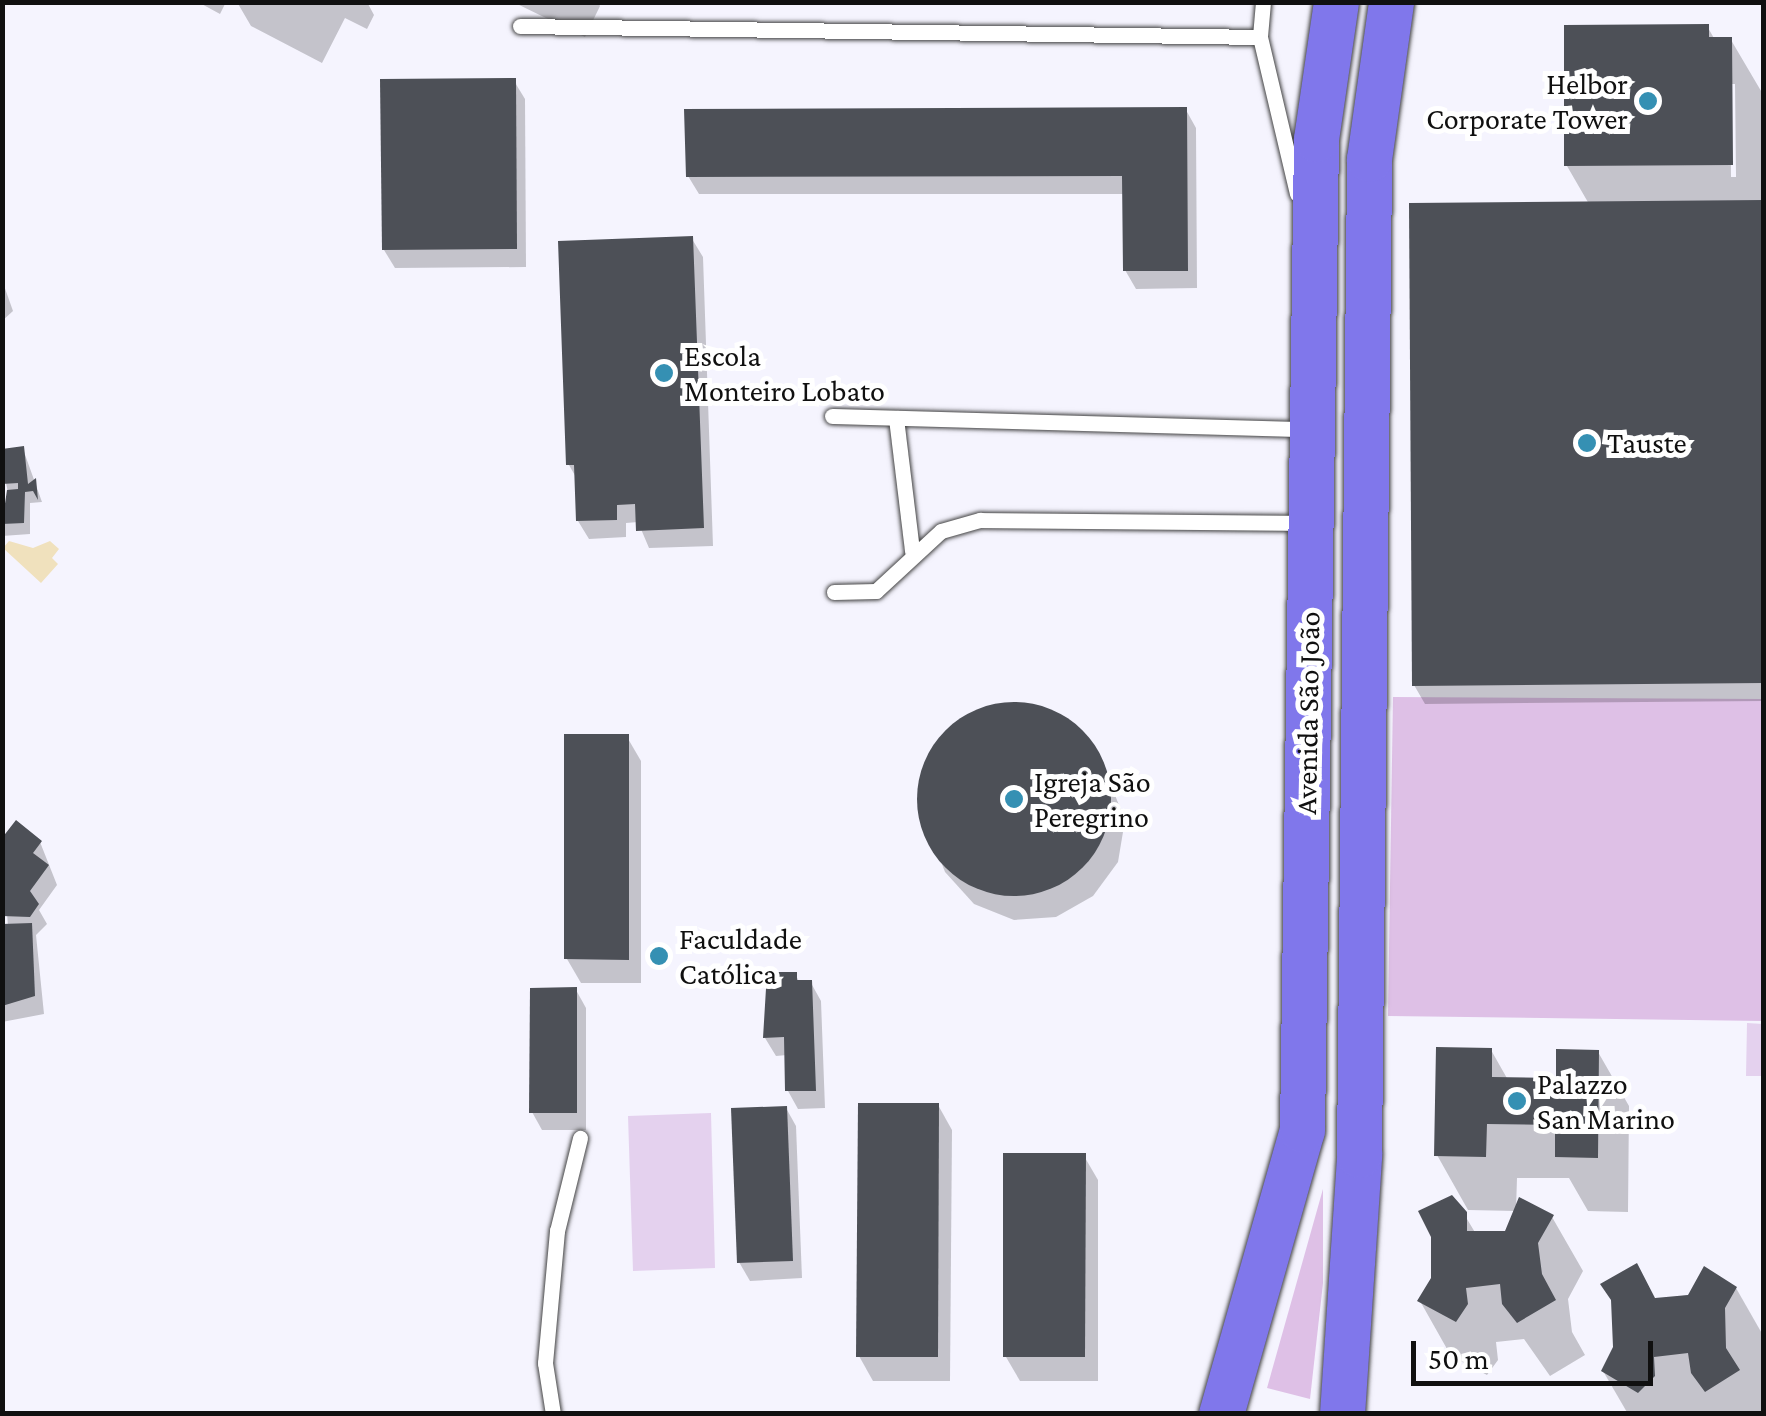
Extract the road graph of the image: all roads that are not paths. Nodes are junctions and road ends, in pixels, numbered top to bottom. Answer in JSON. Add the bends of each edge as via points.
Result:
{"nodes":[{"id":1,"x":1264,"y":2,"type":"edge"},
{"id":2,"x":1336,"y":2,"type":"edge"},
{"id":3,"x":1391,"y":2,"type":"edge"},
{"id":4,"x":520,"y":26,"type":"dead end"},
{"id":5,"x":1260,"y":37,"type":"junction"},
{"id":6,"x":1314,"y":253,"type":"junction"},
{"id":7,"x":832,"y":416,"type":"dead end"},
{"id":8,"x":896,"y":418,"type":"junction"},
{"id":9,"x":1312,"y":429,"type":"junction"},
{"id":10,"x":1310,"y":523,"type":"junction"},
{"id":11,"x":912,"y":552,"type":"junction"},
{"id":12,"x":834,"y":592,"type":"dead end"},
{"id":13,"x":580,"y":1138,"type":"dead end"},
{"id":14,"x":554,"y":1414,"type":"edge"},
{"id":15,"x":1221,"y":1414,"type":"edge"},
{"id":16,"x":1342,"y":1414,"type":"edge"}],
"edges":[{"from":1,"to":5,"type":"lane"},
{"from":2,"to":6,"type":"main road","name":"Avenida São João","via":[[1316,139]]},
{"from":3,"to":16,"type":"main road","name":"Avenida São João","via":[[1369,160],[1359,1155]]},
{"from":4,"to":5,"type":"lane"},
{"from":5,"to":6,"type":"lane"},
{"from":6,"to":9,"type":"main road","name":"Avenida São João"},
{"from":7,"to":8,"type":"lane"},
{"from":8,"to":9,"type":"lane"},
{"from":8,"to":11,"type":"lane"},
{"from":9,"to":10,"type":"main road","name":"Avenida São João"},
{"from":10,"to":11,"type":"lane","via":[[980,520],[941,530]]},
{"from":10,"to":15,"type":"main road","name":"Avenida São João","via":[[1302,1130]]},
{"from":11,"to":12,"type":"lane","via":[[898,576],[876,591]]},
{"from":13,"to":14,"type":"lane","via":[[557,1232],[545,1363]]}]}
